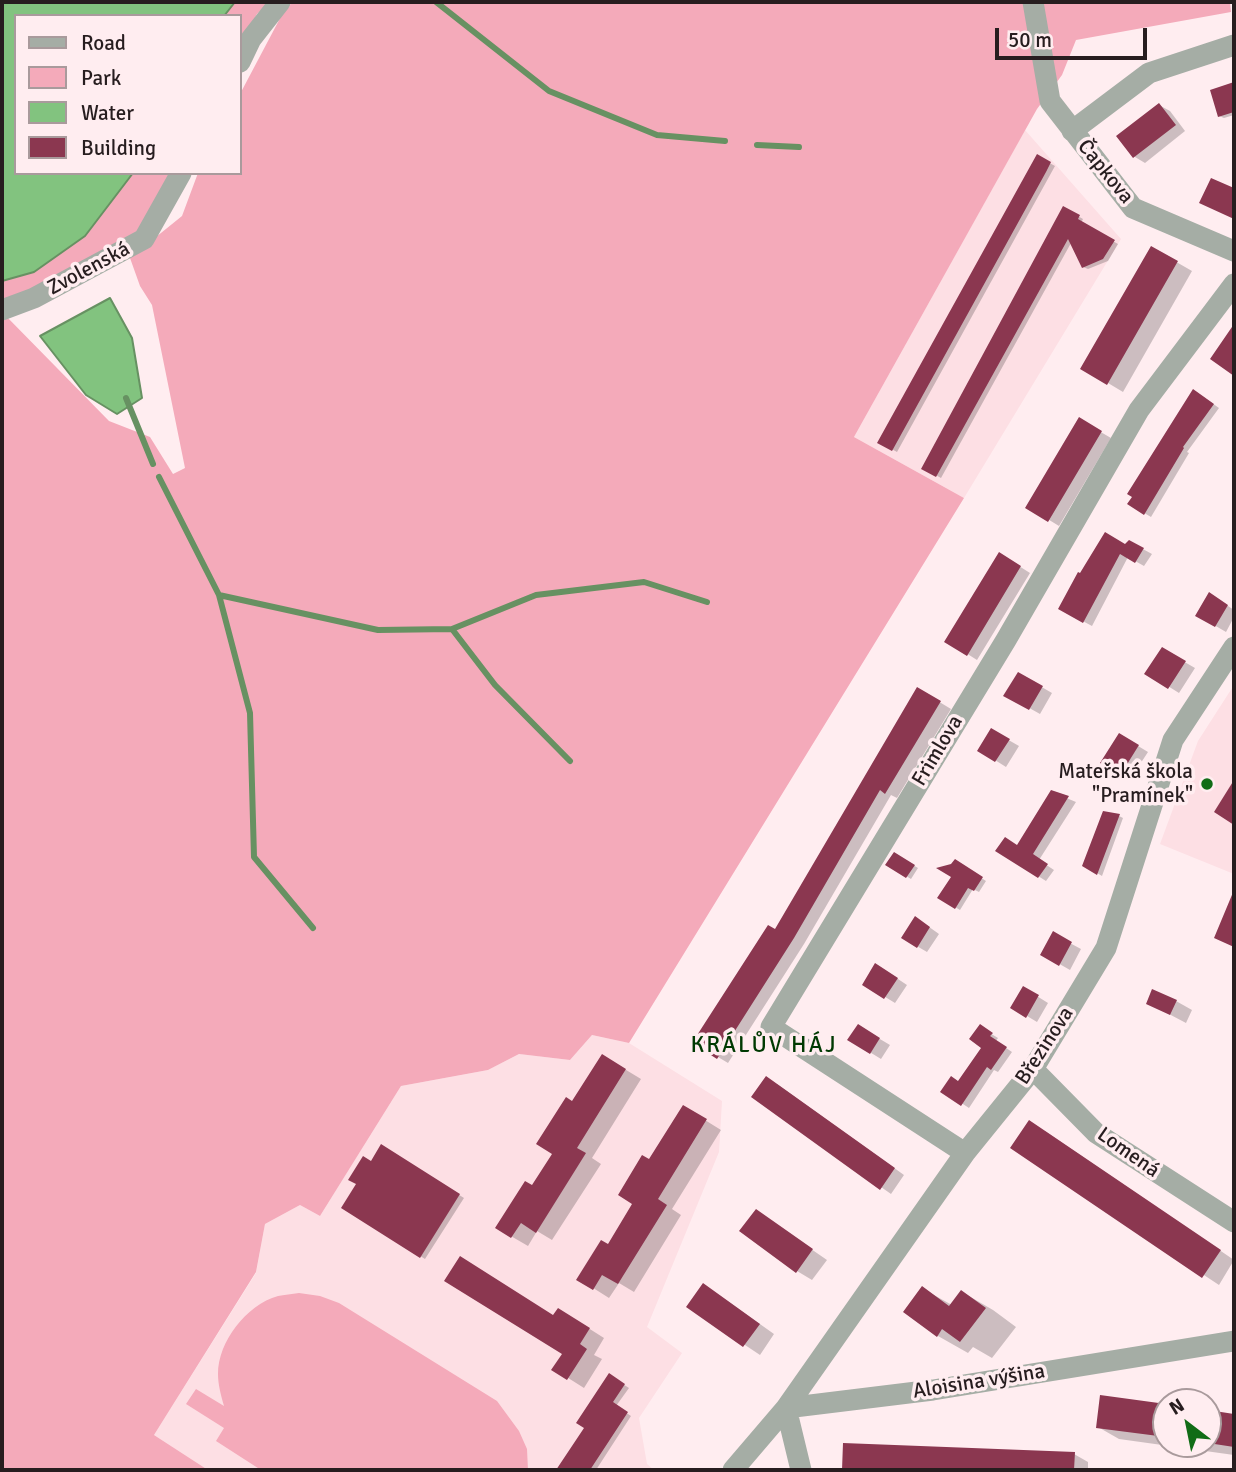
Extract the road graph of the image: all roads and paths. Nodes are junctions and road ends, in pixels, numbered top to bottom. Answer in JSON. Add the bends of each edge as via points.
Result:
{"nodes":[{"id":1,"x":280,"y":2,"type":"edge"},
{"id":2,"x":1032,"y":2,"type":"edge"},
{"id":3,"x":1234,"y":45,"type":"edge"},
{"id":4,"x":242,"y":58,"type":"edge"},
{"id":5,"x":1072,"y":131,"type":"junction"},
{"id":6,"x":180,"y":175,"type":"edge"},
{"id":7,"x":1234,"y":251,"type":"edge"},
{"id":8,"x":1234,"y":284,"type":"edge"},
{"id":9,"x":2,"y":310,"type":"edge"},
{"id":10,"x":1234,"y":646,"type":"edge"},
{"id":11,"x":1034,"y":1069,"type":"junction"},
{"id":12,"x":965,"y":1153,"type":"junction"},
{"id":13,"x":1234,"y":1222,"type":"edge"},
{"id":14,"x":1234,"y":1342,"type":"edge"},
{"id":15,"x":786,"y":1408,"type":"junction"},
{"id":16,"x":733,"y":1470,"type":"edge"},
{"id":17,"x":800,"y":1470,"type":"edge"}],
"edges":[{"from":1,"to":4,"type":"street"},
{"from":2,"to":5,"type":"street","via":[[1050,101]]},
{"from":3,"to":5,"type":"street","name":"Čapkova","via":[[1149,73]]},
{"from":5,"to":7,"type":"street","name":"Čapkova","via":[[1133,208]]},
{"from":6,"to":9,"type":"street","name":"Zvolenská","via":[[144,239],[34,298]]},
{"from":8,"to":12,"type":"street","name":"Frimlova","via":[[1139,410],[1006,640],[771,1027]]},
{"from":10,"to":11,"type":"street","name":"Březinova","via":[[1173,740],[1106,948]]},
{"from":11,"to":12,"type":"street","name":"Březinova"},
{"from":11,"to":13,"type":"street","name":"Lomená","via":[[1096,1133]]},
{"from":12,"to":15,"type":"street","name":"Březinova"},
{"from":14,"to":15,"type":"street","name":"Aloisina výšina","via":[[933,1390]]},
{"from":15,"to":16,"type":"street","name":"Březinova"},
{"from":15,"to":17,"type":"street"}]}
